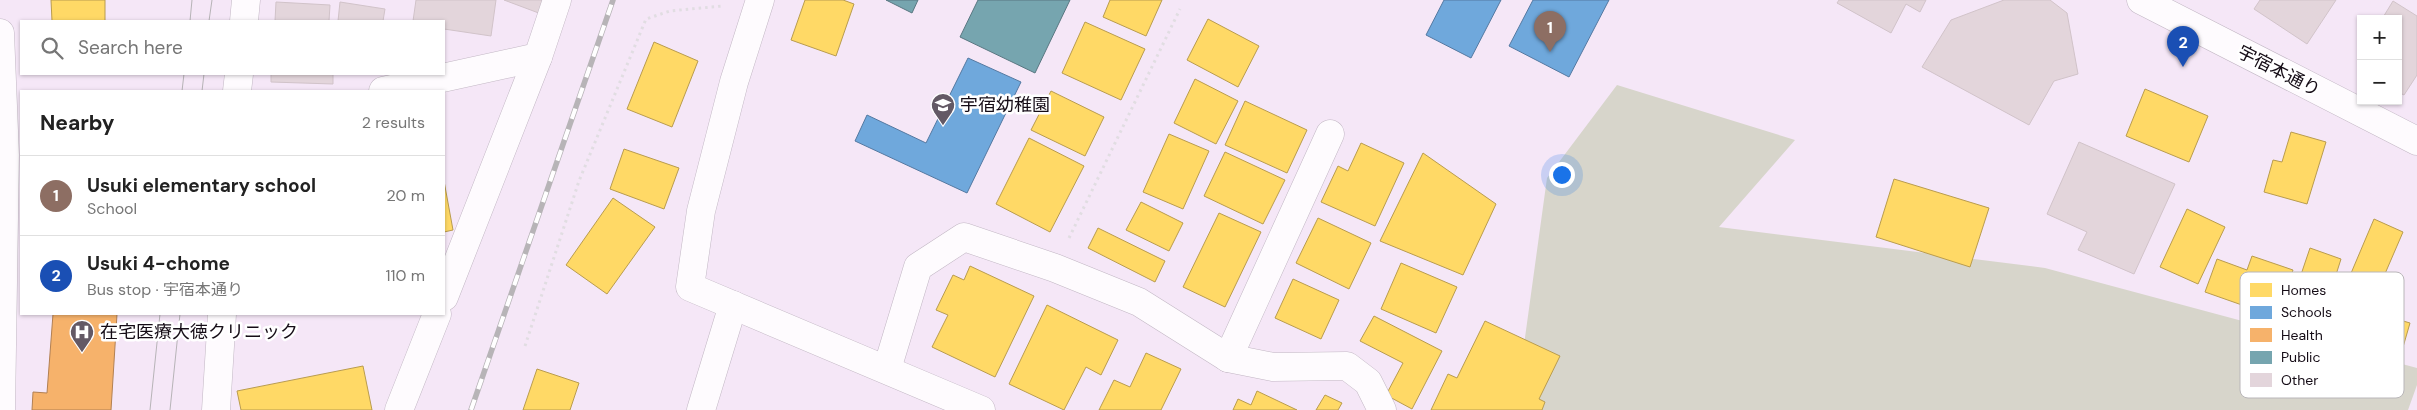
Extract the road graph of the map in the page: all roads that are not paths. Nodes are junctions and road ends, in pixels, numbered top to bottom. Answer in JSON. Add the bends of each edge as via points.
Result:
{"nodes":[{"id":1,"x":246,"y":0,"type":"edge"},
{"id":2,"x":557,"y":0,"type":"edge"},
{"id":3,"x":2140,"y":0,"type":"edge"},
{"id":4,"x":760,"y":1,"type":"edge"},
{"id":5,"x":244,"y":20,"type":"edge"},
{"id":6,"x":0,"y":33,"type":"edge"},
{"id":7,"x":538,"y":58,"type":"junction"},
{"id":8,"x":239,"y":75,"type":"edge"},
{"id":9,"x":238,"y":90,"type":"edge"},
{"id":10,"x":388,"y":90,"type":"edge"},
{"id":11,"x":1330,"y":134,"type":"dead end"},
{"id":12,"x":2415,"y":137,"type":"edge"},
{"id":13,"x":9,"y":154,"type":"edge"},
{"id":14,"x":445,"y":294,"type":"edge"},
{"id":15,"x":732,"y":305,"type":"junction"},
{"id":16,"x":222,"y":315,"type":"edge"},
{"id":17,"x":437,"y":315,"type":"edge"},
{"id":18,"x":1228,"y":358,"type":"junction"},
{"id":19,"x":887,"y":369,"type":"junction"},
{"id":20,"x":2,"y":410,"type":"edge"},
{"id":21,"x":216,"y":410,"type":"edge"},
{"id":22,"x":400,"y":410,"type":"edge"},
{"id":23,"x":701,"y":410,"type":"edge"},
{"id":24,"x":981,"y":410,"type":"edge"},
{"id":25,"x":1382,"y":410,"type":"edge"}],
"edges":[{"from":1,"to":5,"type":"street"},
{"from":2,"to":7,"type":"street"},
{"from":3,"to":12,"type":"street","name":"宇宿本通り"},
{"from":4,"to":15,"type":"street","via":[[734,82],[703,202],[690,287]]},
{"from":6,"to":13,"type":"street"},
{"from":7,"to":10,"type":"street"},
{"from":7,"to":14,"type":"street"},
{"from":8,"to":9,"type":"street"},
{"from":11,"to":18,"type":"street"},
{"from":13,"to":20,"type":"street"},
{"from":15,"to":19,"type":"street"},
{"from":15,"to":23,"type":"street"},
{"from":16,"to":21,"type":"street"},
{"from":17,"to":22,"type":"street"},
{"from":18,"to":19,"type":"street","via":[[1139,302],[1055,268],[964,237],[918,267]]},
{"from":18,"to":25,"type":"street","via":[[1273,367],[1347,366],[1368,382]]},
{"from":19,"to":24,"type":"street"}]}
